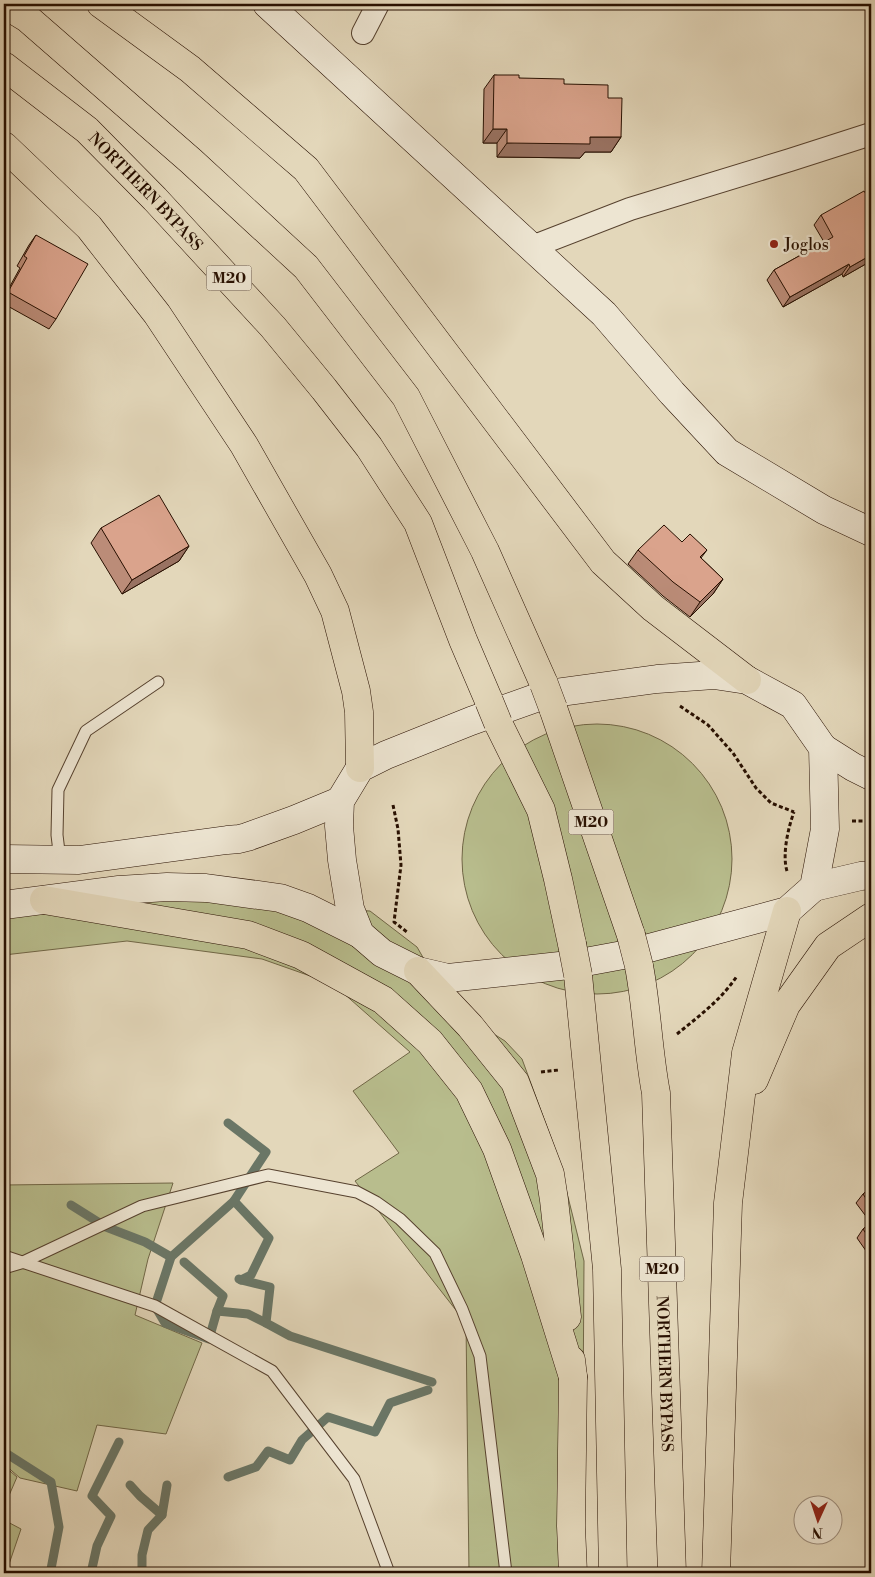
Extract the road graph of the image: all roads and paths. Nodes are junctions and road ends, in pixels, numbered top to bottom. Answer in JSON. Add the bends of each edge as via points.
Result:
{"nodes":[{"id":1,"x":4,"y":4,"type":"edge"},
{"id":2,"x":101,"y":4,"type":"edge"},
{"id":3,"x":267,"y":4,"type":"edge"},
{"id":4,"x":378,"y":4,"type":"edge"},
{"id":5,"x":363,"y":34,"type":"dead end"},
{"id":6,"x":4,"y":66,"type":"edge"},
{"id":7,"x":871,"y":134,"type":"edge"},
{"id":8,"x":4,"y":146,"type":"edge"},
{"id":9,"x":532,"y":247,"type":"junction"},
{"id":10,"x":871,"y":532,"type":"edge"},
{"id":11,"x":747,"y":680,"type":"junction"},
{"id":12,"x":158,"y":682,"type":"dead end"},
{"id":13,"x":673,"y":701,"type":"dead end"},
{"id":14,"x":823,"y":748,"type":"junction"},
{"id":15,"x":360,"y":768,"type":"junction"},
{"id":16,"x":871,"y":776,"type":"edge"},
{"id":17,"x":340,"y":801,"type":"junction"},
{"id":18,"x":393,"y":805,"type":"dead end"},
{"id":19,"x":826,"y":820,"type":"junction"},
{"id":20,"x":871,"y":821,"type":"edge"},
{"id":21,"x":4,"y":859,"type":"edge"},
{"id":22,"x":70,"y":860,"type":"junction"},
{"id":23,"x":871,"y":874,"type":"edge"},
{"id":24,"x":814,"y":888,"type":"junction"},
{"id":25,"x":44,"y":900,"type":"junction"},
{"id":26,"x":4,"y":905,"type":"edge"},
{"id":27,"x":787,"y":911,"type":"junction"},
{"id":28,"x":871,"y":917,"type":"edge"},
{"id":29,"x":394,"y":922,"type":"dead end"},
{"id":30,"x":360,"y":934,"type":"junction"},
{"id":31,"x":418,"y":971,"type":"junction"},
{"id":32,"x":739,"y":1114,"type":"junction"},
{"id":33,"x":4,"y":1256,"type":"edge"},
{"id":34,"x":21,"y":1263,"type":"junction"},
{"id":35,"x":4,"y":1268,"type":"edge"},
{"id":36,"x":573,"y":1378,"type":"junction"},
{"id":37,"x":388,"y":1573,"type":"edge"},
{"id":38,"x":506,"y":1573,"type":"edge"},
{"id":39,"x":573,"y":1573,"type":"edge"},
{"id":40,"x":613,"y":1573,"type":"edge"},
{"id":41,"x":672,"y":1573,"type":"edge"},
{"id":42,"x":716,"y":1573,"type":"edge"}],
"edges":[{"from":1,"to":41,"type":"highway","name":"NORTHERN BYPASS","number":"M20","bridge":true,"via":[[42,31],[306,267],[406,397],[485,551],[548,696],[631,935],[643,988],[656,1093]]},
{"from":2,"to":11,"type":"highway","via":[[190,69],[306,169],[603,562],[653,608]]},
{"from":3,"to":9,"type":"main road"},
{"from":4,"to":5,"type":"street"},
{"from":6,"to":40,"type":"highway","name":"NORTHERN BYPASS","number":"M20","bridge":true,"via":[[87,130],[155,198],[273,327],[368,447],[418,523],[462,640],[540,810],[578,975],[607,1269]]},
{"from":7,"to":9,"type":"street","via":[[630,209]]},
{"from":8,"to":15,"type":"highway","via":[[89,227],[157,314],[263,478],[335,610],[356,691]]},
{"from":9,"to":10,"type":"main road","via":[[604,314],[727,452],[824,510]]},
{"from":11,"to":14,"type":"main road","via":[[793,705]]},
{"from":11,"to":15,"type":"main road","via":[[714,674],[547,694],[471,721]]},
{"from":12,"to":22,"type":"lane","via":[[86,731],[58,790],[56,835]]},
{"from":13,"to":19,"type":"path","via":[[708,725],[770,803]]},
{"from":14,"to":16,"type":"main road"},
{"from":14,"to":19,"type":"main road"},
{"from":15,"to":17,"type":"main road"},
{"from":17,"to":22,"type":"main road","via":[[239,839]]},
{"from":17,"to":30,"type":"main road","via":[[342,860],[350,909]]},
{"from":18,"to":29,"type":"path","via":[[401,865]]},
{"from":19,"to":20,"type":"path"},
{"from":19,"to":24,"type":"main road"},
{"from":21,"to":22,"type":"main road"},
{"from":23,"to":24,"type":"main road"},
{"from":24,"to":27,"type":"main road"},
{"from":25,"to":26,"type":"main road"},
{"from":25,"to":30,"type":"main road","via":[[119,890],[206,888],[280,898]]},
{"from":25,"to":36,"type":"highway","via":[[248,935],[301,955],[382,1000],[430,1042],[468,1091],[497,1149],[535,1255]]},
{"from":27,"to":31,"type":"main road","via":[[632,952],[569,965],[448,978]]},
{"from":27,"to":32,"type":"highway","via":[[746,1053]]},
{"from":28,"to":32,"type":"highway","via":[[828,946],[786,1004]]},
{"from":30,"to":31,"type":"main road","via":[[382,953]]},
{"from":31,"to":36,"type":"highway","via":[[470,1026],[515,1082],[519,1092],[550,1174]]},
{"from":32,"to":42,"type":"highway","via":[[728,1202]]},
{"from":33,"to":34,"type":"lane"},
{"from":34,"to":35,"type":"lane"},
{"from":34,"to":37,"type":"lane","via":[[156,1306],[272,1371],[354,1479]]},
{"from":34,"to":38,"type":"lane","via":[[142,1206],[268,1175],[357,1192],[376,1202],[400,1219],[435,1253],[480,1356]]},
{"from":36,"to":39,"type":"highway"}]}
